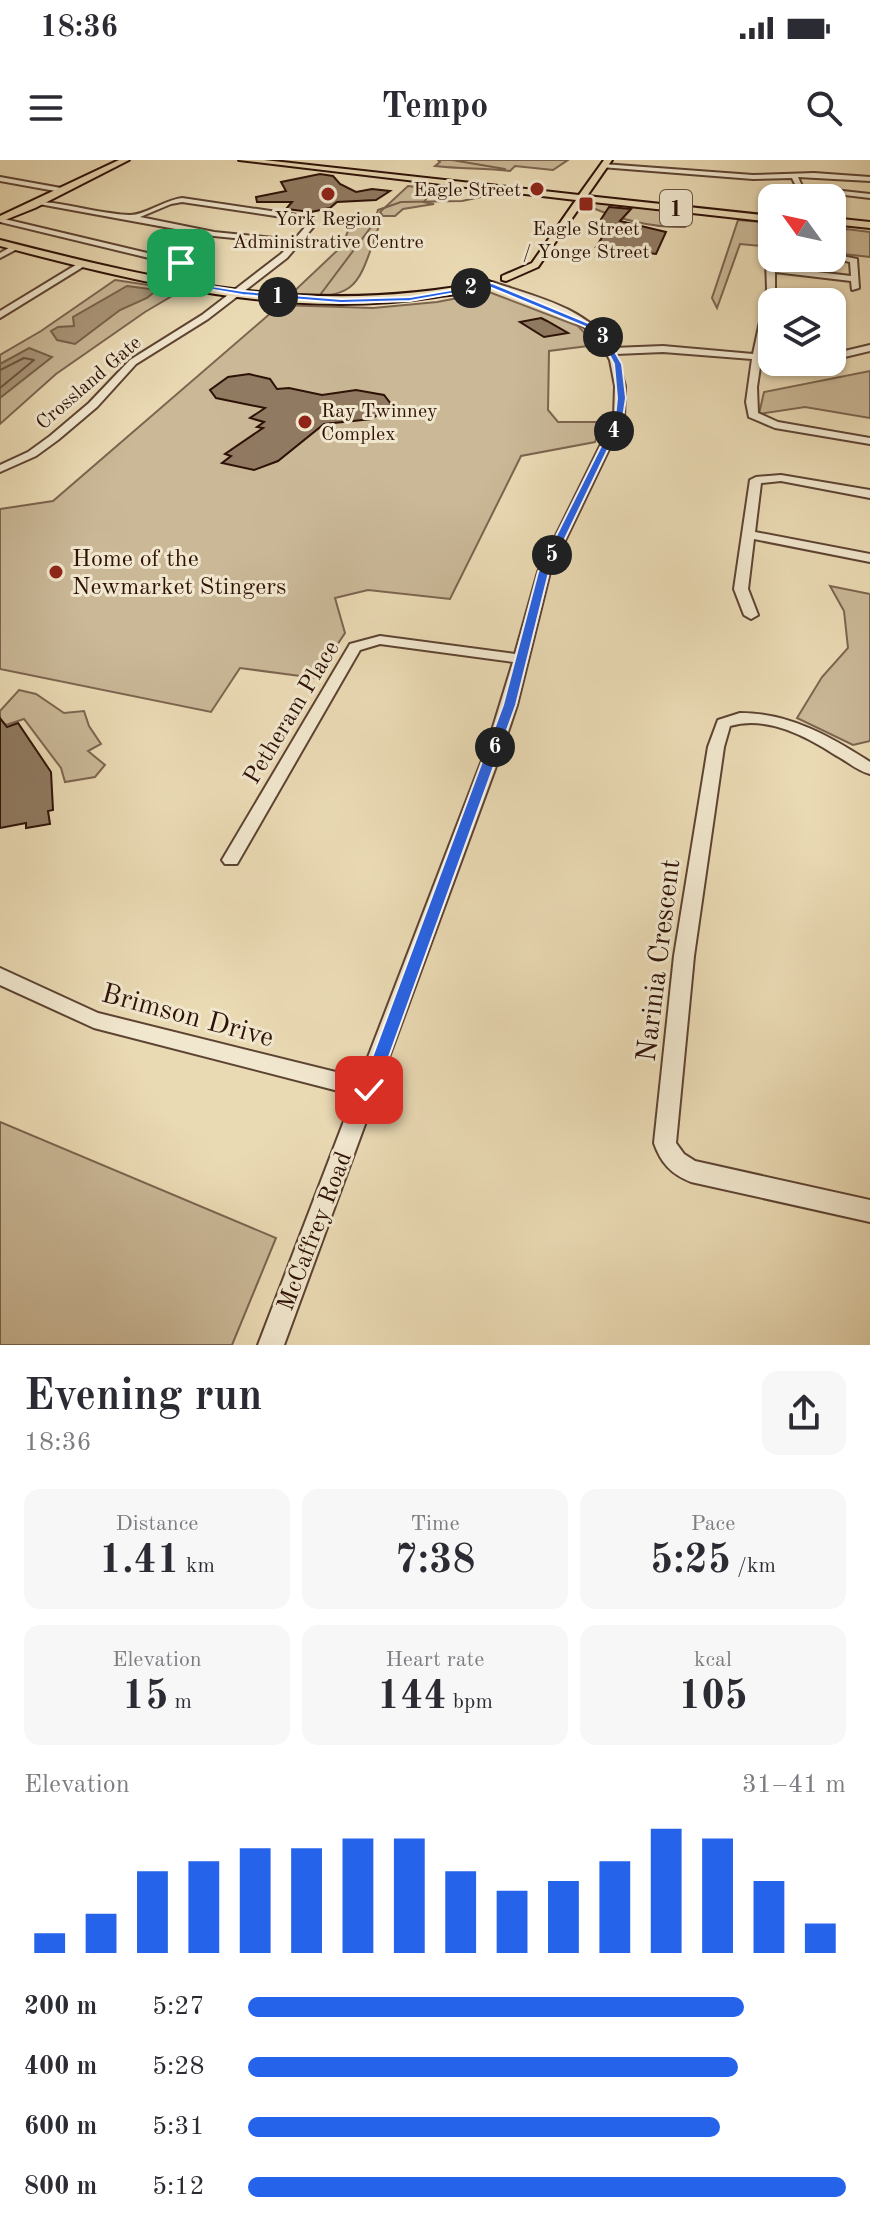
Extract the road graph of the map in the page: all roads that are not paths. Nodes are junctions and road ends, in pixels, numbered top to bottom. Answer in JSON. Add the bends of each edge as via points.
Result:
{"nodes":[{"id":1,"x":125,"y":160,"type":"edge"},
{"id":2,"x":243,"y":160,"type":"edge"},
{"id":3,"x":282,"y":160,"type":"edge"},
{"id":4,"x":719,"y":160,"type":"edge"},
{"id":5,"x":265,"y":161,"type":"edge"},
{"id":6,"x":605,"y":163,"type":"edge"},
{"id":7,"x":795,"y":172,"type":"junction"},
{"id":8,"x":713,"y":174,"type":"junction"},
{"id":9,"x":0,"y":179,"type":"edge"},
{"id":10,"x":870,"y":179,"type":"edge"},
{"id":11,"x":23,"y":183,"type":"junction"},
{"id":12,"x":9,"y":189,"type":"dead end"},
{"id":13,"x":61,"y":190,"type":"junction"},
{"id":14,"x":581,"y":195,"type":"junction"},
{"id":15,"x":870,"y":196,"type":"edge"},
{"id":16,"x":42,"y":204,"type":"junction"},
{"id":17,"x":758,"y":214,"type":"edge"},
{"id":18,"x":133,"y":218,"type":"junction"},
{"id":19,"x":0,"y":219,"type":"edge"},
{"id":20,"x":846,"y":225,"type":"edge"},
{"id":21,"x":870,"y":228,"type":"edge"},
{"id":22,"x":296,"y":242,"type":"junction"},
{"id":23,"x":0,"y":243,"type":"edge"},
{"id":24,"x":17,"y":247,"type":"junction"},
{"id":25,"x":0,"y":256,"type":"edge"},
{"id":26,"x":846,"y":259,"type":"edge"},
{"id":27,"x":82,"y":265,"type":"junction"},
{"id":28,"x":790,"y":272,"type":"edge"},
{"id":29,"x":506,"y":278,"type":"joint"},
{"id":30,"x":152,"y":279,"type":"junction"},
{"id":31,"x":489,"y":284,"type":"junction"},
{"id":32,"x":237,"y":292,"type":"junction"},
{"id":33,"x":0,"y":315,"type":"edge"},
{"id":34,"x":870,"y":348,"type":"edge"},
{"id":35,"x":613,"y":351,"type":"junction"},
{"id":36,"x":846,"y":354,"type":"edge"},
{"id":37,"x":758,"y":357,"type":"joint"},
{"id":38,"x":870,"y":441,"type":"edge"},
{"id":39,"x":0,"y":469,"type":"edge"},
{"id":40,"x":870,"y":494,"type":"edge"},
{"id":41,"x":748,"y":534,"type":"junction"},
{"id":42,"x":870,"y":558,"type":"edge"},
{"id":43,"x":751,"y":615,"type":"dead end"},
{"id":44,"x":519,"y":659,"type":"junction"},
{"id":45,"x":870,"y":769,"type":"edge"},
{"id":46,"x":231,"y":860,"type":"dead end"},
{"id":47,"x":0,"y":976,"type":"edge"},
{"id":48,"x":369,"y":1090,"type":"junction"},
{"id":49,"x":870,"y":1211,"type":"edge"},
{"id":50,"x":271,"y":1345,"type":"edge"}],
"edges":[{"from":1,"to":13,"type":"main road"},
{"from":2,"to":5,"type":"main road","number":"1"},
{"from":3,"to":14,"type":"main road","number":"1"},
{"from":4,"to":8,"type":"street"},
{"from":5,"to":14,"type":"main road","number":"1"},
{"from":6,"to":8,"type":"street"},
{"from":6,"to":14,"type":"main road"},
{"from":7,"to":8,"type":"street"},
{"from":7,"to":10,"type":"street"},
{"from":7,"to":15,"type":"street","via":[[799,187],[805,189]]},
{"from":9,"to":11,"type":"street"},
{"from":11,"to":12,"type":"street"},
{"from":11,"to":13,"type":"street"},
{"from":13,"to":16,"type":"main road"},
{"from":14,"to":17,"type":"main road","number":"1"},
{"from":14,"to":29,"type":"main road","via":[[535,265]]},
{"from":16,"to":18,"type":"street"},
{"from":16,"to":19,"type":"main road"},
{"from":18,"to":22,"type":"street","via":[[214,234]]},
{"from":18,"to":22,"type":"street","via":[[182,200],[309,220],[311,225]]},
{"from":19,"to":30,"type":"street","via":[[181,263]]},
{"from":20,"to":21,"type":"main road"},
{"from":22,"to":32,"type":"street","name":"Crossland Gate"},
{"from":23,"to":24,"type":"main road"},
{"from":24,"to":25,"type":"street"},
{"from":24,"to":27,"type":"main road"},
{"from":26,"to":28,"type":"street","via":[[854,261],[855,283]]},
{"from":27,"to":30,"type":"main road"},
{"from":27,"to":33,"type":"street"},
{"from":29,"to":31,"type":"street"},
{"from":30,"to":32,"type":"main road"},
{"from":31,"to":32,"type":"main road","via":[[360,302]]},
{"from":31,"to":35,"type":"street","via":[[588,325]]},
{"from":32,"to":39,"type":"street","name":"Crossland Gate","via":[[133,362],[54,438]]},
{"from":34,"to":36,"type":"street"},
{"from":35,"to":37,"type":"street","via":[[663,349]]},
{"from":35,"to":44,"type":"street","name":"McCaffrey Road","via":[[621,380],[619,418],[544,572]]},
{"from":37,"to":38,"type":"street","via":[[753,415],[775,425]]},
{"from":40,"to":41,"type":"street","via":[[761,477],[754,483]]},
{"from":41,"to":42,"type":"street"},
{"from":41,"to":43,"type":"street","via":[[741,589]]},
{"from":44,"to":46,"type":"street","name":"Petheram Place","via":[[380,640],[355,647]]},
{"from":44,"to":48,"type":"street","name":"McCaffrey Road","via":[[494,750]]},
{"from":45,"to":49,"type":"street","name":"Narinia Crescent","via":[[802,730],[754,718],[723,723],[684,956],[664,1137],[675,1162],[691,1171]]},
{"from":47,"to":48,"type":"street","name":"Brimson Drive","via":[[94,1020]]},
{"from":48,"to":50,"type":"street","name":"McCaffrey Road"}]}
